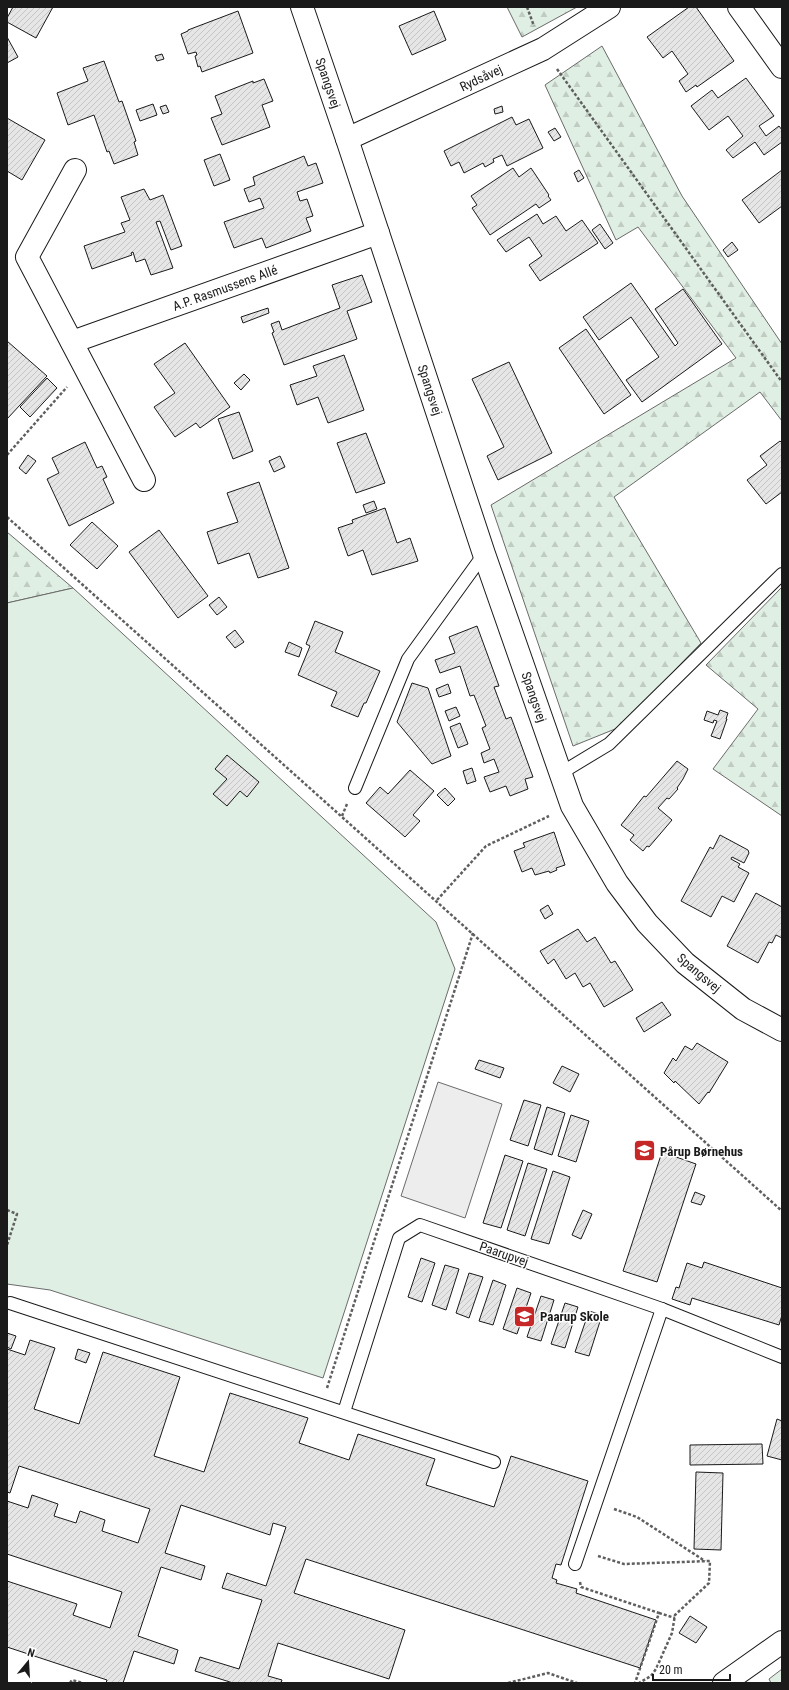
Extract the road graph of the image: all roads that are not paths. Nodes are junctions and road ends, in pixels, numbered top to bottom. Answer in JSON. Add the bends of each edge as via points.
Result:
{"nodes":[{"id":1,"x":302,"y":7,"type":"edge"},
{"id":2,"x":609,"y":7,"type":"edge"},
{"id":3,"x":739,"y":7,"type":"edge"},
{"id":4,"x":782,"y":67,"type":"edge"},
{"id":5,"x":347,"y":139,"type":"junction"},
{"id":6,"x":75,"y":170,"type":"dead end"},
{"id":7,"x":378,"y":233,"type":"junction"},
{"id":8,"x":72,"y":342,"type":"junction"},
{"id":9,"x":144,"y":480,"type":"dead end"},
{"id":10,"x":484,"y":554,"type":"junction"},
{"id":11,"x":782,"y":574,"type":"edge"},
{"id":12,"x":561,"y":773,"type":"junction"},
{"id":13,"x":355,"y":788,"type":"dead end"},
{"id":14,"x":782,"y":1030,"type":"edge"},
{"id":15,"x":10,"y":1303,"type":"dead end"},
{"id":16,"x":662,"y":1309,"type":"junction"},
{"id":17,"x":782,"y":1357,"type":"edge"},
{"id":18,"x":344,"y":1412,"type":"junction"},
{"id":19,"x":494,"y":1462,"type":"dead end"},
{"id":20,"x":575,"y":1564,"type":"road end"},
{"id":21,"x":782,"y":1642,"type":"edge"},
{"id":22,"x":737,"y":1680,"type":"edge"}],
"edges":[{"from":1,"to":5,"type":"street","name":"Spangsvej"},
{"from":2,"to":5,"type":"street","name":"Rydsåvej","via":[[543,49]]},
{"from":3,"to":4,"type":"street"},
{"from":5,"to":7,"type":"street","name":"Spangsvej"},
{"from":6,"to":8,"type":"street","via":[[27,257]]},
{"from":7,"to":8,"type":"street","name":"A.P. Rasmussens Allé"},
{"from":7,"to":10,"type":"street","name":"Spangsvej"},
{"from":8,"to":9,"type":"street"},
{"from":10,"to":12,"type":"street","name":"Spangsvej"},
{"from":10,"to":13,"type":"lane","via":[[408,659]]},
{"from":11,"to":12,"type":"lane","via":[[609,744]]},
{"from":12,"to":14,"type":"street","name":"Spangsvej","via":[[572,806],[617,883],[647,923],[685,963],[743,1009]]},
{"from":15,"to":18,"type":"lane"},
{"from":16,"to":17,"type":"lane","name":"Paarupvej"},
{"from":16,"to":18,"type":"lane","name":"Paarupvej","via":[[420,1224],[399,1238]]},
{"from":16,"to":20,"type":"lane"},
{"from":18,"to":19,"type":"lane"},
{"from":21,"to":22,"type":"street"}]}
